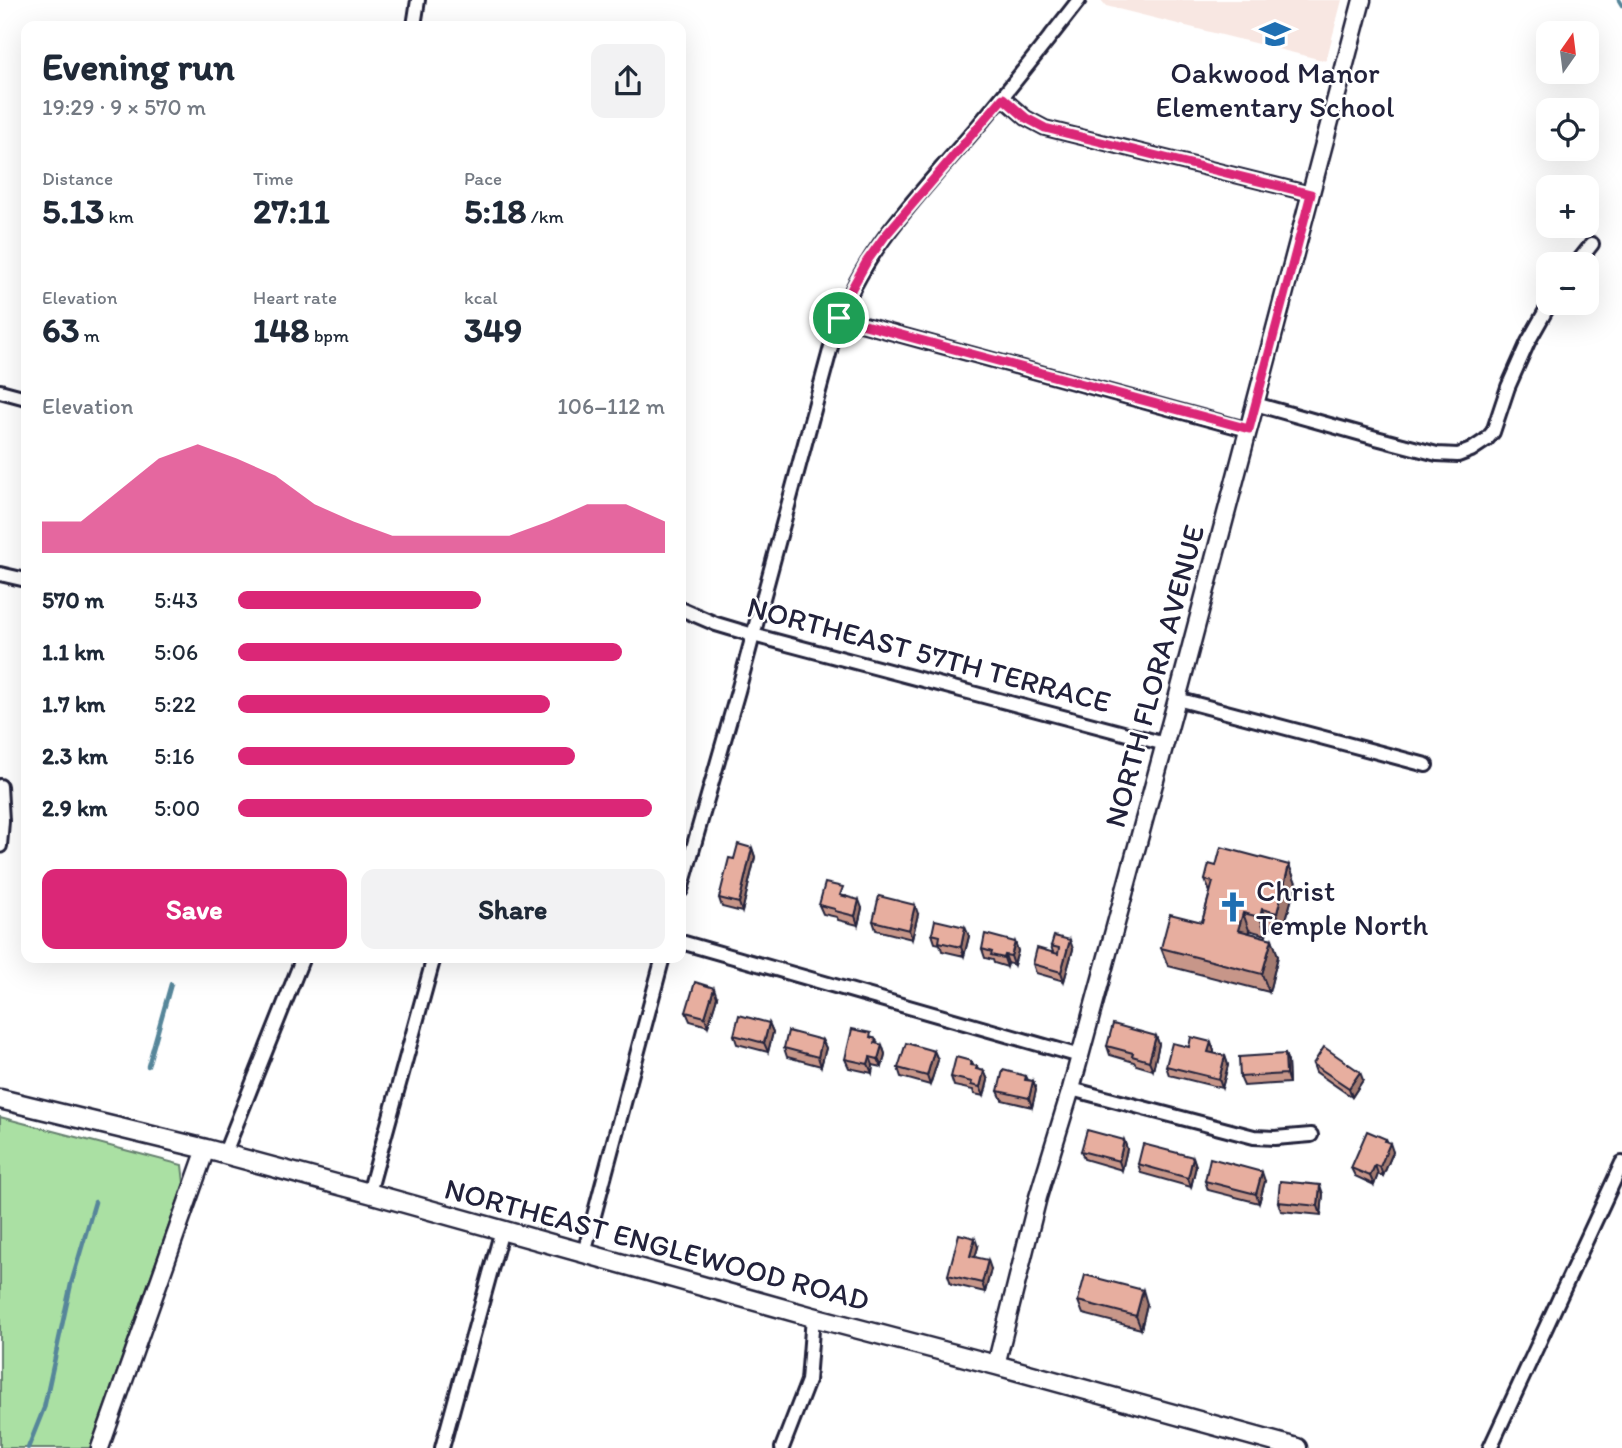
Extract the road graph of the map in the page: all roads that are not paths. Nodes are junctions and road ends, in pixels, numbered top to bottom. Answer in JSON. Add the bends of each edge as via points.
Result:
{"nodes":[{"id":1,"x":418,"y":0,"type":"edge"},
{"id":2,"x":1079,"y":0,"type":"edge"},
{"id":3,"x":1362,"y":0,"type":"edge"},
{"id":4,"x":415,"y":21,"type":"edge"},
{"id":5,"x":1003,"y":98,"type":"junction"},
{"id":6,"x":1311,"y":194,"type":"junction"},
{"id":7,"x":1592,"y":244,"type":"dead end"},
{"id":8,"x":1586,"y":252,"type":"edge"},
{"id":9,"x":1543,"y":315,"type":"edge"},
{"id":10,"x":839,"y":318,"type":"junction"},
{"id":11,"x":0,"y":391,"type":"edge"},
{"id":12,"x":21,"y":397,"type":"edge"},
{"id":13,"x":1255,"y":404,"type":"junction"},
{"id":14,"x":1249,"y":429,"type":"junction"},
{"id":15,"x":0,"y":574,"type":"edge"},
{"id":16,"x":21,"y":579,"type":"edge"},
{"id":17,"x":686,"y":611,"type":"edge"},
{"id":18,"x":753,"y":635,"type":"junction"},
{"id":19,"x":1177,"y":699,"type":"junction"},
{"id":20,"x":1165,"y":744,"type":"junction"},
{"id":21,"x":1426,"y":765,"type":"dead end"},
{"id":22,"x":0,"y":786,"type":"edge"},
{"id":23,"x":0,"y":846,"type":"edge"},
{"id":24,"x":686,"y":847,"type":"edge"},
{"id":25,"x":686,"y":943,"type":"edge"},
{"id":26,"x":301,"y":963,"type":"edge"},
{"id":27,"x":432,"y":963,"type":"edge"},
{"id":28,"x":661,"y":963,"type":"edge"},
{"id":29,"x":1080,"y":1056,"type":"junction"},
{"id":30,"x":1071,"y":1089,"type":"junction"},
{"id":31,"x":0,"y":1099,"type":"edge"},
{"id":32,"x":1311,"y":1135,"type":"dead end"},
{"id":33,"x":206,"y":1149,"type":"junction"},
{"id":34,"x":225,"y":1155,"type":"junction"},
{"id":35,"x":1622,"y":1163,"type":"edge"},
{"id":36,"x":369,"y":1193,"type":"junction"},
{"id":37,"x":502,"y":1230,"type":"junction"},
{"id":38,"x":584,"y":1253,"type":"junction"},
{"id":39,"x":813,"y":1317,"type":"junction"},
{"id":40,"x":996,"y":1365,"type":"junction"},
{"id":41,"x":100,"y":1448,"type":"edge"},
{"id":42,"x":442,"y":1448,"type":"edge"},
{"id":43,"x":782,"y":1448,"type":"edge"},
{"id":44,"x":1297,"y":1448,"type":"edge"},
{"id":45,"x":1490,"y":1448,"type":"edge"}],
"edges":[{"from":1,"to":4,"type":"street"},
{"from":2,"to":5,"type":"street"},
{"from":3,"to":6,"type":"street","name":"NORTH FLORA AVENUE"},
{"from":5,"to":6,"type":"street","via":[[1045,128]]},
{"from":5,"to":10,"type":"street","via":[[885,236]]},
{"from":6,"to":13,"type":"street","name":"NORTH FLORA AVENUE"},
{"from":7,"to":8,"type":"street"},
{"from":9,"to":13,"type":"street","via":[[1508,387],[1493,432],[1458,455],[1437,454]]},
{"from":10,"to":14,"type":"street"},
{"from":10,"to":18,"type":"street"},
{"from":11,"to":12,"type":"street"},
{"from":13,"to":14,"type":"street","name":"NORTH FLORA AVENUE"},
{"from":14,"to":19,"type":"street","name":"NORTH FLORA AVENUE"},
{"from":15,"to":16,"type":"street"},
{"from":17,"to":18,"type":"street","name":"NORTHEAST 57TH TERRACE"},
{"from":18,"to":20,"type":"street","name":"NORTHEAST 57TH TERRACE"},
{"from":18,"to":24,"type":"street"},
{"from":19,"to":20,"type":"street","name":"NORTH FLORA AVENUE"},
{"from":19,"to":21,"type":"street"},
{"from":20,"to":29,"type":"street","name":"NORTH FLORA AVENUE"},
{"from":22,"to":23,"type":"street"},
{"from":25,"to":29,"type":"street"},
{"from":26,"to":34,"type":"street"},
{"from":27,"to":36,"type":"street"},
{"from":28,"to":38,"type":"street"},
{"from":29,"to":30,"type":"street","name":"NORTH FLORA AVENUE"},
{"from":30,"to":32,"type":"street","via":[[1254,1137]]},
{"from":30,"to":40,"type":"street","name":"NORTH FLORA AVENUE","via":[[1038,1197]]},
{"from":31,"to":33,"type":"main road","name":"NORTHEAST ENGLEWOOD ROAD"},
{"from":33,"to":34,"type":"main road","name":"NORTHEAST ENGLEWOOD ROAD"},
{"from":33,"to":41,"type":"street"},
{"from":34,"to":36,"type":"main road","name":"NORTHEAST ENGLEWOOD ROAD"},
{"from":35,"to":45,"type":"street"},
{"from":36,"to":37,"type":"main road","name":"NORTHEAST ENGLEWOOD ROAD"},
{"from":37,"to":38,"type":"main road","name":"NORTHEAST ENGLEWOOD ROAD"},
{"from":37,"to":42,"type":"street"},
{"from":38,"to":39,"type":"main road","name":"NORTHEAST ENGLEWOOD ROAD"},
{"from":39,"to":40,"type":"main road","name":"NORTHEAST ENGLEWOOD ROAD"},
{"from":39,"to":43,"type":"street","via":[[808,1381]]},
{"from":40,"to":44,"type":"main road","name":"NORTHEAST ENGLEWOOD ROAD"}]}
